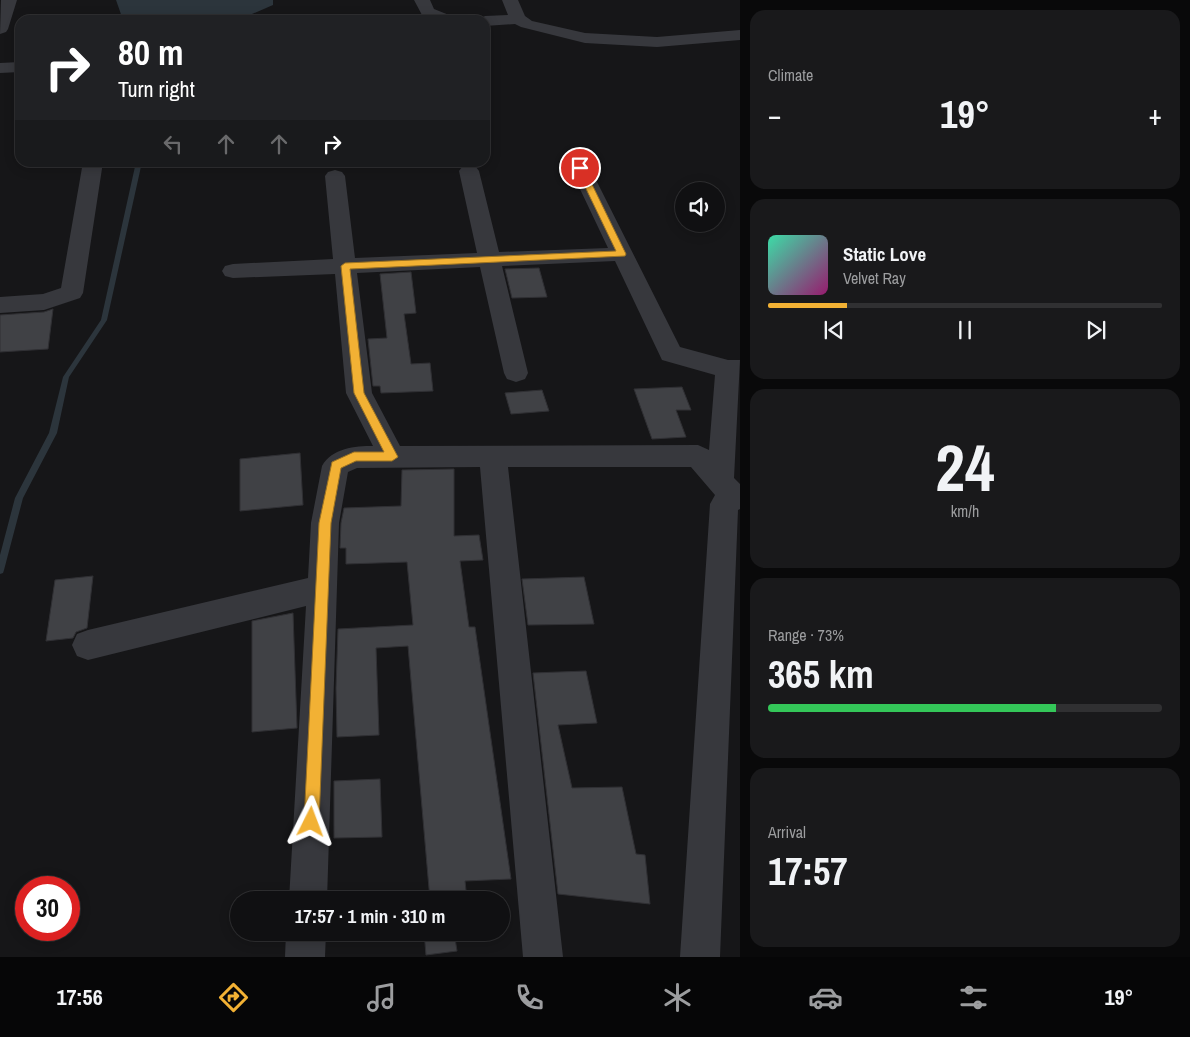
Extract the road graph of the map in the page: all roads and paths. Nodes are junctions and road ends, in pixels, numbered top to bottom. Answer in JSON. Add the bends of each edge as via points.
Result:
{"nodes":[{"id":1,"x":9,"y":0,"type":"edge"},
{"id":2,"x":422,"y":0,"type":"edge"},
{"id":3,"x":510,"y":0,"type":"edge"},
{"id":4,"x":435,"y":15,"type":"edge"},
{"id":5,"x":518,"y":19,"type":"junction"},
{"id":6,"x":490,"y":21,"type":"edge"},
{"id":7,"x":0,"y":29,"type":"edge"},
{"id":8,"x":740,"y":35,"type":"edge"},
{"id":9,"x":15,"y":67,"type":"edge"},
{"id":10,"x":0,"y":68,"type":"edge"},
{"id":11,"x":92,"y":167,"type":"edge"},
{"id":12,"x":580,"y":168,"type":"dead end"},
{"id":13,"x":469,"y":171,"type":"dead end"},
{"id":14,"x":335,"y":176,"type":"dead end"},
{"id":15,"x":622,"y":254,"type":"junction"},
{"id":16,"x":490,"y":260,"type":"junction"},
{"id":17,"x":345,"y":266,"type":"junction"},
{"id":18,"x":233,"y":271,"type":"dead end"},
{"id":19,"x":0,"y":306,"type":"edge"},
{"id":20,"x":734,"y":369,"type":"edge"},
{"id":21,"x":516,"y":373,"type":"dead end"},
{"id":22,"x":392,"y":457,"type":"junction"},
{"id":23,"x":493,"y":457,"type":"junction"},
{"id":24,"x":731,"y":492,"type":"edge"},
{"id":25,"x":322,"y":588,"type":"junction"},
{"id":26,"x":88,"y":645,"type":"dead end"},
{"id":27,"x":308,"y":891,"type":"edge"},
{"id":28,"x":306,"y":941,"type":"edge"},
{"id":29,"x":305,"y":957,"type":"edge"},
{"id":30,"x":543,"y":957,"type":"edge"},
{"id":31,"x":700,"y":957,"type":"edge"}],
"edges":[{"from":1,"to":7,"type":"street"},
{"from":2,"to":4,"type":"street","via":[[427,12]]},
{"from":3,"to":5,"type":"street"},
{"from":5,"to":6,"type":"street"},
{"from":5,"to":8,"type":"street","via":[[526,24],[585,38],[658,42]]},
{"from":9,"to":10,"type":"street"},
{"from":11,"to":19,"type":"street","via":[[72,293],[44,302]]},
{"from":12,"to":15,"type":"street"},
{"from":13,"to":16,"type":"street"},
{"from":14,"to":17,"type":"street"},
{"from":15,"to":16,"type":"street"},
{"from":15,"to":20,"type":"street","via":[[671,354]]},
{"from":16,"to":17,"type":"street"},
{"from":16,"to":21,"type":"street"},
{"from":17,"to":18,"type":"street"},
{"from":17,"to":22,"type":"street","via":[[359,393]]},
{"from":20,"to":24,"type":"street"},
{"from":22,"to":23,"type":"street"},
{"from":22,"to":25,"type":"street","via":[[354,457],[336,466],[325,523]]},
{"from":23,"to":24,"type":"street","via":[[698,456]]},
{"from":23,"to":30,"type":"street"},
{"from":24,"to":31,"type":"street","via":[[724,504]]},
{"from":25,"to":26,"type":"street"},
{"from":25,"to":27,"type":"street"},
{"from":28,"to":29,"type":"street"}]}
